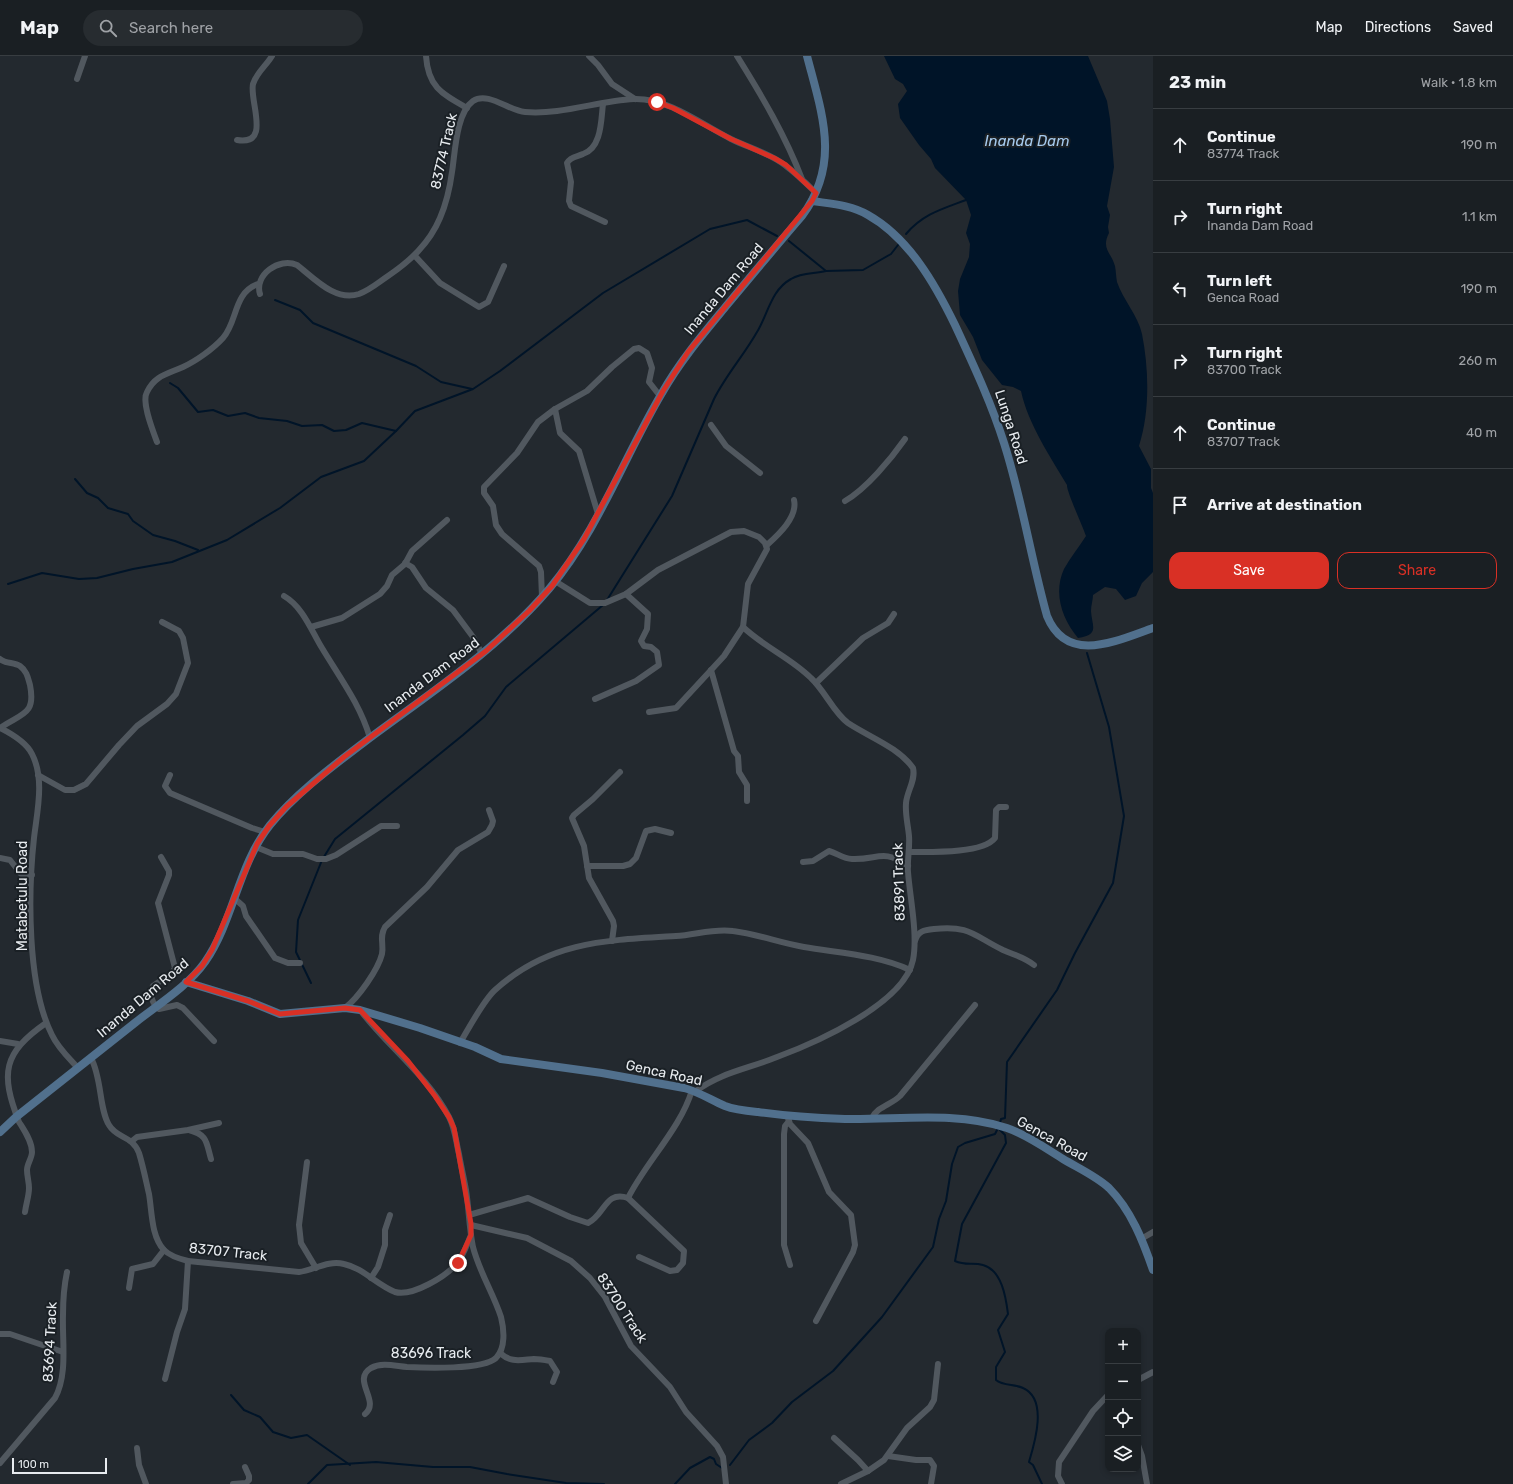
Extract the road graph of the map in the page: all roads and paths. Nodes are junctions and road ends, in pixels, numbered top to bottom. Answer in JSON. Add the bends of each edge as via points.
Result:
{"nodes":[{"id":1,"x":85,"y":56,"type":"edge"},
{"id":2,"x":272,"y":56,"type":"edge"},
{"id":3,"x":426,"y":56,"type":"edge"},
{"id":4,"x":589,"y":56,"type":"edge"},
{"id":5,"x":737,"y":56,"type":"edge"},
{"id":6,"x":808,"y":56,"type":"edge"},
{"id":7,"x":77,"y":79,"type":"dead end"},
{"id":8,"x":635,"y":99,"type":"junction"},
{"id":9,"x":603,"y":104,"type":"junction"},
{"id":10,"x":467,"y":108,"type":"junction"},
{"id":11,"x":237,"y":140,"type":"dead end"},
{"id":12,"x":803,"y":181,"type":"junction"},
{"id":13,"x":816,"y":193,"type":"junction"},
{"id":14,"x":812,"y":201,"type":"junction"},
{"id":15,"x":605,"y":222,"type":"dead end"},
{"id":16,"x":415,"y":256,"type":"junction"},
{"id":17,"x":504,"y":266,"type":"dead end"},
{"id":18,"x":258,"y":284,"type":"junction"},
{"id":19,"x":260,"y":294,"type":"dead end"},
{"id":20,"x":660,"y":396,"type":"junction"},
{"id":21,"x":555,"y":410,"type":"junction"},
{"id":22,"x":711,"y":425,"type":"dead end"},
{"id":23,"x":905,"y":439,"type":"dead end"},
{"id":24,"x":157,"y":442,"type":"dead end"},
{"id":25,"x":760,"y":473,"type":"dead end"},
{"id":26,"x":794,"y":500,"type":"dead end"},
{"id":27,"x":846,"y":501,"type":"dead end"},
{"id":28,"x":598,"y":514,"type":"junction"},
{"id":29,"x":447,"y":520,"type":"dead end"},
{"id":30,"x":767,"y":545,"type":"junction"},
{"id":31,"x":405,"y":563,"type":"junction"},
{"id":32,"x":555,"y":581,"type":"junction"},
{"id":33,"x":626,"y":594,"type":"junction"},
{"id":34,"x":284,"y":596,"type":"dead end"},
{"id":35,"x":542,"y":597,"type":"junction"},
{"id":36,"x":894,"y":614,"type":"dead end"},
{"id":37,"x":162,"y":622,"type":"dead end"},
{"id":38,"x":311,"y":627,"type":"junction"},
{"id":39,"x":743,"y":627,"type":"junction"},
{"id":40,"x":1153,"y":628,"type":"edge"},
{"id":41,"x":482,"y":654,"type":"junction"},
{"id":42,"x":0,"y":659,"type":"edge"},
{"id":43,"x":711,"y":670,"type":"junction"},
{"id":44,"x":816,"y":683,"type":"junction"},
{"id":45,"x":595,"y":699,"type":"dead end"},
{"id":46,"x":649,"y":712,"type":"dead end"},
{"id":47,"x":0,"y":728,"type":"edge"},
{"id":48,"x":370,"y":738,"type":"junction"},
{"id":49,"x":620,"y":772,"type":"dead end"},
{"id":50,"x":38,"y":775,"type":"junction"},
{"id":51,"x":170,"y":775,"type":"dead end"},
{"id":52,"x":747,"y":802,"type":"dead end"},
{"id":53,"x":1006,"y":807,"type":"dead end"},
{"id":54,"x":489,"y":810,"type":"dead end"},
{"id":55,"x":397,"y":826,"type":"dead end"},
{"id":56,"x":265,"y":832,"type":"junction"},
{"id":57,"x":671,"y":834,"type":"dead end"},
{"id":58,"x":256,"y":847,"type":"junction"},
{"id":59,"x":909,"y":852,"type":"junction"},
{"id":60,"x":161,"y":857,"type":"dead end"},
{"id":61,"x":0,"y":858,"type":"edge"},
{"id":62,"x":803,"y":862,"type":"dead end"},
{"id":63,"x":587,"y":866,"type":"junction"},
{"id":64,"x":908,"y":866,"type":"junction"},
{"id":65,"x":32,"y":875,"type":"junction"},
{"id":66,"x":234,"y":898,"type":"junction"},
{"id":67,"x":612,"y":941,"type":"junction"},
{"id":68,"x":914,"y":945,"type":"junction"},
{"id":69,"x":300,"y":964,"type":"dead end"},
{"id":70,"x":1034,"y":965,"type":"dead end"},
{"id":71,"x":910,"y":970,"type":"junction"},
{"id":72,"x":186,"y":982,"type":"junction"},
{"id":73,"x":975,"y":1005,"type":"dead end"},
{"id":74,"x":156,"y":1007,"type":"junction"},
{"id":75,"x":345,"y":1008,"type":"junction"},
{"id":76,"x":360,"y":1010,"type":"junction"},
{"id":77,"x":46,"y":1023,"type":"junction"},
{"id":78,"x":0,"y":1041,"type":"edge"},
{"id":79,"x":214,"y":1041,"type":"dead end"},
{"id":80,"x":460,"y":1043,"type":"junction"},
{"id":81,"x":18,"y":1044,"type":"junction"},
{"id":82,"x":91,"y":1058,"type":"junction"},
{"id":83,"x":78,"y":1068,"type":"junction"},
{"id":84,"x":694,"y":1091,"type":"junction"},
{"id":85,"x":16,"y":1117,"type":"junction"},
{"id":86,"x":788,"y":1118,"type":"junction"},
{"id":87,"x":872,"y":1118,"type":"junction"},
{"id":88,"x":219,"y":1123,"type":"dead end"},
{"id":89,"x":188,"y":1130,"type":"junction"},
{"id":90,"x":0,"y":1132,"type":"edge"},
{"id":91,"x":132,"y":1141,"type":"junction"},
{"id":92,"x":211,"y":1158,"type":"dead end"},
{"id":93,"x":307,"y":1162,"type":"dead end"},
{"id":94,"x":628,"y":1198,"type":"junction"},
{"id":95,"x":25,"y":1212,"type":"dead end"},
{"id":96,"x":390,"y":1215,"type":"dead end"},
{"id":97,"x":469,"y":1215,"type":"junction"},
{"id":98,"x":471,"y":1224,"type":"junction"},
{"id":99,"x":1153,"y":1232,"type":"edge"},
{"id":100,"x":471,"y":1235,"type":"junction"},
{"id":101,"x":1141,"y":1239,"type":"junction"},
{"id":102,"x":164,"y":1250,"type":"junction"},
{"id":103,"x":639,"y":1257,"type":"dead end"},
{"id":104,"x":188,"y":1261,"type":"junction"},
{"id":105,"x":790,"y":1265,"type":"dead end"},
{"id":106,"x":316,"y":1268,"type":"junction"},
{"id":107,"x":1153,"y":1270,"type":"edge"},
{"id":108,"x":67,"y":1272,"type":"dead end"},
{"id":109,"x":371,"y":1278,"type":"junction"},
{"id":110,"x":129,"y":1288,"type":"dead end"},
{"id":111,"x":816,"y":1320,"type":"dead end"},
{"id":112,"x":0,"y":1334,"type":"edge"},
{"id":113,"x":63,"y":1352,"type":"junction"},
{"id":114,"x":500,"y":1353,"type":"junction"},
{"id":115,"x":938,"y":1364,"type":"dead end"},
{"id":116,"x":1153,"y":1372,"type":"edge"},
{"id":117,"x":1141,"y":1378,"type":"edge"},
{"id":118,"x":165,"y":1379,"type":"dead end"},
{"id":119,"x":553,"y":1382,"type":"dead end"},
{"id":120,"x":1105,"y":1398,"type":"edge"},
{"id":121,"x":365,"y":1414,"type":"dead end"},
{"id":122,"x":834,"y":1438,"type":"dead end"},
{"id":123,"x":137,"y":1448,"type":"dead end"},
{"id":124,"x":1141,"y":1453,"type":"edge"},
{"id":125,"x":888,"y":1456,"type":"junction"},
{"id":126,"x":0,"y":1463,"type":"edge"},
{"id":127,"x":246,"y":1467,"type":"dead end"},
{"id":128,"x":868,"y":1471,"type":"junction"},
{"id":129,"x":146,"y":1484,"type":"edge"},
{"id":130,"x":233,"y":1484,"type":"edge"},
{"id":131,"x":726,"y":1484,"type":"edge"},
{"id":132,"x":841,"y":1484,"type":"edge"},
{"id":133,"x":931,"y":1484,"type":"edge"},
{"id":134,"x":1062,"y":1484,"type":"edge"},
{"id":135,"x":1146,"y":1484,"type":"edge"}],
"edges":[{"from":1,"to":7,"type":"street"},
{"from":2,"to":11,"type":"street","via":[[259,71],[253,84],[252,102],[258,121],[256,132],[248,140]]},
{"from":3,"to":10,"type":"street","via":[[434,84],[446,96]]},
{"from":4,"to":8,"type":"street","via":[[612,84]]},
{"from":5,"to":12,"type":"street","via":[[784,135]]},
{"from":6,"to":13,"type":"street","name":"Inanda Dam Road","via":[[823,126],[825,163]]},
{"from":8,"to":9,"type":"street","name":"83774 Track"},
{"from":8,"to":12,"type":"street","name":"83774 Track","via":[[657,102],[691,116],[731,139],[774,158]]},
{"from":9,"to":10,"type":"street","name":"83774 Track","via":[[567,110],[524,112],[489,99],[480,99]]},
{"from":9,"to":15,"type":"street","via":[[595,144],[587,153],[571,158],[567,163],[571,182],[571,206]]},
{"from":10,"to":16,"type":"street","name":"83774 Track","via":[[457,135],[452,173],[440,219]]},
{"from":12,"to":13,"type":"street","name":"83774 Track"},
{"from":13,"to":14,"type":"street","name":"Inanda Dam Road"},
{"from":14,"to":20,"type":"street","name":"Inanda Dam Road","via":[[688,352]]},
{"from":14,"to":40,"type":"street","name":"Lunga Road","via":[[848,207],[880,223],[896,236],[925,271],[947,309],[984,387],[1004,444],[1046,616],[1056,633],[1070,644],[1089,646]]},
{"from":16,"to":17,"type":"street","via":[[440,283],[479,307],[488,302]]},
{"from":16,"to":18,"type":"street","name":"83774 Track","via":[[370,289],[352,295],[334,292],[292,262],[274,266],[260,278]]},
{"from":18,"to":19,"type":"street"},
{"from":18,"to":24,"type":"street","name":"83774 Track","via":[[245,291],[223,338],[188,364],[162,375],[152,383],[146,393],[146,402]]},
{"from":20,"to":21,"type":"street","via":[[649,382],[652,368],[649,356],[639,348],[634,349],[612,367],[587,391]]},
{"from":20,"to":28,"type":"street","name":"Inanda Dam Road"},
{"from":21,"to":28,"type":"street","via":[[560,432],[579,451]]},
{"from":21,"to":35,"type":"street","via":[[538,422],[517,453],[483,489],[493,506],[496,525],[502,534],[539,566]]},
{"from":22,"to":25,"type":"street","via":[[726,446]]},
{"from":23,"to":27,"type":"street","via":[[877,472]]},
{"from":26,"to":30,"type":"street","via":[[794,514]]},
{"from":28,"to":32,"type":"street","name":"Inanda Dam Road"},
{"from":29,"to":31,"type":"street","via":[[412,551]]},
{"from":30,"to":33,"type":"street","via":[[759,537],[744,531],[728,534],[658,570]]},
{"from":30,"to":39,"type":"street","via":[[748,584]]},
{"from":31,"to":38,"type":"street","via":[[392,575],[387,586],[369,602],[342,618]]},
{"from":31,"to":41,"type":"street","via":[[412,567],[426,588],[453,610]]},
{"from":32,"to":33,"type":"street","via":[[594,604],[605,603]]},
{"from":32,"to":35,"type":"street","name":"Inanda Dam Road"},
{"from":33,"to":45,"type":"street","via":[[648,614],[648,629],[641,640],[644,646],[651,646],[657,652],[659,665],[636,681]]},
{"from":34,"to":38,"type":"street","via":[[293,602]]},
{"from":35,"to":41,"type":"street","name":"Inanda Dam Road"},
{"from":36,"to":44,"type":"street","via":[[888,623],[863,638]]},
{"from":37,"to":50,"type":"street","via":[[179,631],[188,663],[172,700],[137,726],[95,775],[80,787],[65,790]]},
{"from":38,"to":48,"type":"street","via":[[362,714]]},
{"from":39,"to":43,"type":"street","via":[[724,656]]},
{"from":39,"to":44,"type":"street","name":"83891 Track"},
{"from":41,"to":48,"type":"street","name":"Inanda Dam Road"},
{"from":42,"to":47,"type":"street","via":[[3,662],[20,665],[23,669],[29,679],[32,702],[27,711]]},
{"from":43,"to":46,"type":"street","via":[[676,708]]},
{"from":43,"to":52,"type":"street","via":[[734,751],[738,756],[740,772],[747,785]]},
{"from":44,"to":59,"type":"street","name":"83891 Track","via":[[847,722],[881,742],[913,768],[913,778],[905,805]]},
{"from":47,"to":50,"type":"street","name":"Matabetulu Road","via":[[27,747],[32,754]]},
{"from":48,"to":56,"type":"street","name":"Inanda Dam Road","via":[[316,780],[286,807]]},
{"from":49,"to":63,"type":"street","via":[[572,817],[584,846]]},
{"from":50,"to":65,"type":"street","name":"Matabetulu Road"},
{"from":51,"to":56,"type":"street","via":[[164,786],[170,793]]},
{"from":53,"to":59,"type":"street","via":[[999,807],[996,810],[995,838],[990,843],[975,848]]},
{"from":54,"to":75,"type":"street","via":[[493,821],[488,832],[458,850],[427,887],[385,927],[381,934],[380,959],[360,995]]},
{"from":55,"to":58,"type":"street","via":[[380,826],[336,856],[326,859],[302,854],[273,854]]},
{"from":56,"to":58,"type":"street","name":"Inanda Dam Road"},
{"from":57,"to":63,"type":"street","via":[[655,829],[646,831],[636,858],[630,864]]},
{"from":58,"to":66,"type":"street","name":"Inanda Dam Road"},
{"from":59,"to":64,"type":"street","name":"83891 Track"},
{"from":60,"to":74,"type":"street","via":[[169,871],[158,903],[175,968],[151,989]]},
{"from":61,"to":65,"type":"street","via":[[10,860],[21,874]]},
{"from":62,"to":64,"type":"street","via":[[813,861],[829,851],[845,859],[889,855]]},
{"from":63,"to":67,"type":"street","via":[[594,886],[613,921]]},
{"from":64,"to":68,"type":"street","name":"83891 Track"},
{"from":65,"to":77,"type":"street","name":"Matabetulu Road","via":[[34,959],[38,1000]]},
{"from":66,"to":69,"type":"street","via":[[243,906],[246,916],[275,958]]},
{"from":66,"to":72,"type":"street","name":"Inanda Dam Road","via":[[212,950],[202,966]]},
{"from":67,"to":71,"type":"street","via":[[732,931],[892,963]]},
{"from":67,"to":80,"type":"street","via":[[559,951],[532,963],[494,991]]},
{"from":68,"to":70,"type":"street","via":[[922,931],[956,927],[1026,958]]},
{"from":68,"to":71,"type":"street","name":"83891 Track"},
{"from":71,"to":84,"type":"street","name":"83891 Track","via":[[900,985],[886,998],[835,1032],[774,1058],[719,1076]]},
{"from":72,"to":74,"type":"street","name":"Inanda Dam Road"},
{"from":72,"to":75,"type":"street","name":"Genca Road","via":[[280,1014]]},
{"from":73,"to":87,"type":"street","via":[[900,1096],[878,1109]]},
{"from":74,"to":79,"type":"street","via":[[162,1010],[177,1005],[183,1008]]},
{"from":74,"to":82,"type":"street","name":"Inanda Dam Road"},
{"from":75,"to":76,"type":"street","name":"Genca Road"},
{"from":76,"to":80,"type":"street","name":"Genca Road"},
{"from":76,"to":97,"type":"street","via":[[408,1061],[449,1117],[454,1128]]},
{"from":77,"to":81,"type":"street"},
{"from":77,"to":83,"type":"street","name":"Matabetulu Road","via":[[52,1037]]},
{"from":78,"to":81,"type":"street"},
{"from":80,"to":84,"type":"street","name":"Genca Road","via":[[501,1059],[602,1073]]},
{"from":81,"to":85,"type":"street","via":[[5,1065],[3,1075],[5,1096]]},
{"from":82,"to":83,"type":"street","name":"Inanda Dam Road"},
{"from":82,"to":91,"type":"street","via":[[98,1076],[108,1125]]},
{"from":83,"to":85,"type":"street","name":"Inanda Dam Road"},
{"from":84,"to":86,"type":"street","name":"Genca Road","via":[[725,1106]]},
{"from":84,"to":94,"type":"street","via":[[684,1112],[640,1175]]},
{"from":85,"to":90,"type":"street","name":"Inanda Dam Road"},
{"from":85,"to":95,"type":"street","via":[[25,1130],[32,1152],[27,1168],[29,1188]]},
{"from":86,"to":87,"type":"street","name":"Genca Road"},
{"from":86,"to":105,"type":"street","via":[[784,1134],[784,1245]]},
{"from":86,"to":111,"type":"street","via":[[808,1143],[832,1197],[851,1215],[855,1245],[849,1261]]},
{"from":87,"to":101,"type":"street","name":"Genca Road","via":[[951,1119],[981,1122],[1014,1131],[1096,1178],[1108,1188],[1128,1212]]},
{"from":88,"to":89,"type":"street"},
{"from":89,"to":91,"type":"street","via":[[137,1137]]},
{"from":89,"to":92,"type":"street","via":[[200,1133],[205,1138]]},
{"from":91,"to":102,"type":"street","via":[[139,1153],[156,1234]]},
{"from":93,"to":106,"type":"street","via":[[299,1225],[301,1243]]},
{"from":94,"to":97,"type":"street","via":[[614,1197],[588,1223],[528,1198]]},
{"from":94,"to":103,"type":"street","via":[[684,1251],[683,1263],[677,1270],[670,1270]]},
{"from":96,"to":109,"type":"street","via":[[385,1230],[385,1246],[378,1267]]},
{"from":97,"to":98,"type":"street"},
{"from":98,"to":100,"type":"street"},
{"from":98,"to":131,"type":"street","name":"83700 Track","via":[[528,1238],[571,1261],[590,1278],[605,1296],[631,1346],[667,1384],[686,1412],[717,1446],[723,1457]]},
{"from":99,"to":101,"type":"street"},
{"from":100,"to":109,"type":"street","name":"83707 Track","via":[[452,1269],[417,1289],[395,1292]]},
{"from":100,"to":114,"type":"street","via":[[476,1255],[501,1318],[503,1341]]},
{"from":101,"to":107,"type":"street","name":"Genca Road"},
{"from":102,"to":104,"type":"street","name":"83707 Track","via":[[172,1256]]},
{"from":102,"to":110,"type":"street","via":[[153,1264],[132,1270]]},
{"from":104,"to":106,"type":"street","name":"83707 Track","via":[[288,1271],[308,1271]]},
{"from":104,"to":118,"type":"street","via":[[185,1309]]},
{"from":106,"to":109,"type":"street","name":"83707 Track","via":[[326,1264],[343,1264]]},
{"from":108,"to":113,"type":"street","name":"83694 Track","via":[[62,1315]]},
{"from":112,"to":113,"type":"street","via":[[10,1334]]},
{"from":113,"to":126,"type":"street","name":"83694 Track","via":[[60,1389],[55,1398]]},
{"from":114,"to":119,"type":"street","via":[[506,1358],[518,1361],[550,1361],[557,1372]]},
{"from":114,"to":121,"type":"street","name":"83696 Track","via":[[491,1361],[466,1366],[377,1366],[364,1376],[363,1383],[370,1403]]},
{"from":115,"to":125,"type":"street","via":[[933,1403],[907,1428]]},
{"from":116,"to":117,"type":"street"},
{"from":120,"to":134,"type":"street","via":[[1059,1462],[1058,1476]]},
{"from":122,"to":128,"type":"street"},
{"from":123,"to":129,"type":"street","via":[[139,1465]]},
{"from":124,"to":135,"type":"street"},
{"from":125,"to":128,"type":"street"},
{"from":125,"to":133,"type":"street","via":[[930,1460],[934,1466]]},
{"from":127,"to":130,"type":"street","via":[[249,1480],[246,1483]]},
{"from":128,"to":132,"type":"street"}]}
